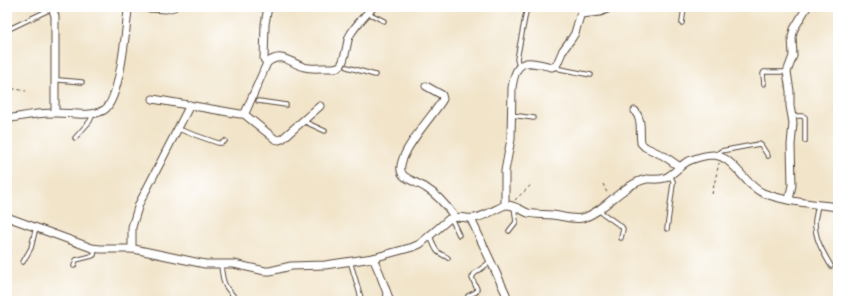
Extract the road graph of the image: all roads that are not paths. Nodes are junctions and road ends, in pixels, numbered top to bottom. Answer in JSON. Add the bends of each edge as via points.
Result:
{"nodes":[{"id":1,"x":52,"y":7,"type":"edge"},
{"id":2,"x":174,"y":7,"type":"edge"},
{"id":3,"x":268,"y":7,"type":"edge"},
{"id":4,"x":373,"y":7,"type":"edge"},
{"id":5,"x":527,"y":7,"type":"edge"},
{"id":6,"x":607,"y":7,"type":"edge"},
{"id":7,"x":684,"y":7,"type":"edge"},
{"id":8,"x":807,"y":7,"type":"edge"},
{"id":9,"x":368,"y":13,"type":"junction"},
{"id":10,"x":384,"y":21,"type":"dead end"},
{"id":11,"x":682,"y":23,"type":"dead end"},
{"id":12,"x":7,"y":30,"type":"edge"},
{"id":13,"x":267,"y":63,"type":"junction"},
{"id":14,"x":520,"y":65,"type":"junction"},
{"id":15,"x":344,"y":66,"type":"junction"},
{"id":16,"x":555,"y":66,"type":"junction"},
{"id":17,"x":787,"y":72,"type":"junction"},
{"id":18,"x":375,"y":75,"type":"dead end"},
{"id":19,"x":591,"y":75,"type":"dead end"},
{"id":20,"x":56,"y":80,"type":"junction"},
{"id":21,"x":82,"y":82,"type":"dead end"},
{"id":22,"x":764,"y":84,"type":"dead end"},
{"id":23,"x":426,"y":86,"type":"dead end"},
{"id":24,"x":153,"y":98,"type":"dead end"},
{"id":25,"x":255,"y":100,"type":"junction"},
{"id":26,"x":190,"y":105,"type":"junction"},
{"id":27,"x":286,"y":105,"type":"dead end"},
{"id":28,"x":320,"y":106,"type":"dead end"},
{"id":29,"x":635,"y":111,"type":"dead end"},
{"id":30,"x":55,"y":112,"type":"junction"},
{"id":31,"x":94,"y":113,"type":"junction"},
{"id":32,"x":244,"y":114,"type":"junction"},
{"id":33,"x":511,"y":115,"type":"junction"},
{"id":34,"x":792,"y":116,"type":"junction"},
{"id":35,"x":7,"y":118,"type":"edge"},
{"id":36,"x":534,"y":118,"type":"dead end"},
{"id":37,"x":303,"y":121,"type":"junction"},
{"id":38,"x":178,"y":129,"type":"junction"},
{"id":39,"x":325,"y":131,"type":"dead end"},
{"id":40,"x":75,"y":138,"type":"dead end"},
{"id":41,"x":225,"y":141,"type":"dead end"},
{"id":42,"x":805,"y":141,"type":"dead end"},
{"id":43,"x":718,"y":156,"type":"junction"},
{"id":44,"x":768,"y":156,"type":"dead end"},
{"id":45,"x":680,"y":167,"type":"junction"},
{"id":46,"x":670,"y":175,"type":"junction"},
{"id":47,"x":789,"y":200,"type":"junction"},
{"id":48,"x":818,"y":204,"type":"junction"},
{"id":49,"x":510,"y":205,"type":"junction"},
{"id":50,"x":838,"y":207,"type":"edge"},
{"id":51,"x":598,"y":210,"type":"junction"},
{"id":52,"x":453,"y":217,"type":"junction"},
{"id":53,"x":470,"y":219,"type":"junction"},
{"id":54,"x":8,"y":220,"type":"edge"},
{"id":55,"x":36,"y":227,"type":"junction"},
{"id":56,"x":667,"y":229,"type":"dead end"},
{"id":57,"x":509,"y":231,"type":"dead end"},
{"id":58,"x":459,"y":235,"type":"dead end"},
{"id":59,"x":430,"y":236,"type":"junction"},
{"id":60,"x":621,"y":238,"type":"dead end"},
{"id":61,"x":95,"y":248,"type":"junction"},
{"id":62,"x":132,"y":249,"type":"junction"},
{"id":63,"x":373,"y":258,"type":"junction"},
{"id":64,"x":448,"y":258,"type":"dead end"},
{"id":65,"x":350,"y":261,"type":"junction"},
{"id":66,"x":23,"y":262,"type":"dead end"},
{"id":67,"x":490,"y":262,"type":"junction"},
{"id":68,"x":222,"y":265,"type":"junction"},
{"id":69,"x":74,"y":266,"type":"dead end"},
{"id":70,"x":831,"y":266,"type":"dead end"},
{"id":71,"x":468,"y":296,"type":"dead end"},
{"id":72,"x":238,"y":301,"type":"edge"},
{"id":73,"x":362,"y":301,"type":"edge"},
{"id":74,"x":390,"y":301,"type":"edge"},
{"id":75,"x":506,"y":301,"type":"edge"}],
"edges":[{"from":1,"to":12,"type":"lane"},
{"from":1,"to":20,"type":"street","via":[[55,16]]},
{"from":2,"to":31,"type":"street","via":[[132,7],[128,10],[123,57],[113,98],[105,109]]},
{"from":3,"to":13,"type":"street","via":[[264,38],[264,59]]},
{"from":4,"to":9,"type":"street"},
{"from":5,"to":14,"type":"lane","via":[[518,59]]},
{"from":6,"to":16,"type":"street","via":[[600,12],[581,14],[574,34]]},
{"from":7,"to":11,"type":"lane"},
{"from":8,"to":17,"type":"street","via":[[794,29],[793,56]]},
{"from":9,"to":10,"type":"lane"},
{"from":9,"to":15,"type":"street","via":[[350,35]]},
{"from":13,"to":15,"type":"street","via":[[282,57],[310,68]]},
{"from":13,"to":25,"type":"street"},
{"from":14,"to":16,"type":"street","via":[[532,62]]},
{"from":14,"to":33,"type":"street","via":[[513,82]]},
{"from":15,"to":18,"type":"lane"},
{"from":16,"to":19,"type":"lane"},
{"from":17,"to":22,"type":"lane","via":[[764,72]]},
{"from":17,"to":34,"type":"street"},
{"from":20,"to":21,"type":"lane"},
{"from":20,"to":30,"type":"street"},
{"from":23,"to":52,"type":"street","via":[[442,95],[443,99],[409,147],[401,171],[404,176],[438,196]]},
{"from":24,"to":26,"type":"street"},
{"from":25,"to":27,"type":"lane"},
{"from":25,"to":32,"type":"street"},
{"from":26,"to":32,"type":"street"},
{"from":26,"to":38,"type":"street"},
{"from":28,"to":37,"type":"street"},
{"from":29,"to":45,"type":"street","via":[[641,125],[641,143]]},
{"from":30,"to":31,"type":"street"},
{"from":30,"to":35,"type":"street"},
{"from":31,"to":40,"type":"lane"},
{"from":32,"to":37,"type":"street","via":[[274,139],[279,140]]},
{"from":33,"to":36,"type":"lane"},
{"from":33,"to":49,"type":"street","via":[[511,138],[505,171]]},
{"from":34,"to":42,"type":"lane","via":[[805,117]]},
{"from":34,"to":47,"type":"street","via":[[792,184]]},
{"from":37,"to":39,"type":"lane"},
{"from":38,"to":41,"type":"lane","via":[[218,143]]},
{"from":38,"to":62,"type":"street","via":[[139,204],[132,227]]},
{"from":43,"to":44,"type":"lane","via":[[721,151],[759,144]]},
{"from":43,"to":45,"type":"street","via":[[710,155],[691,160]]},
{"from":43,"to":47,"type":"street","via":[[729,162],[756,189]]},
{"from":45,"to":46,"type":"street"},
{"from":46,"to":51,"type":"street","via":[[660,179],[639,181]]},
{"from":46,"to":56,"type":"lane","via":[[673,184]]},
{"from":47,"to":48,"type":"street"},
{"from":48,"to":50,"type":"street"},
{"from":48,"to":70,"type":"lane","via":[[815,220],[817,238]]},
{"from":49,"to":51,"type":"street","via":[[527,213],[575,219],[589,216]]},
{"from":49,"to":53,"type":"street"},
{"from":49,"to":57,"type":"lane","via":[[516,222]]},
{"from":51,"to":60,"type":"lane","via":[[622,227]]},
{"from":52,"to":53,"type":"street"},
{"from":52,"to":58,"type":"lane"},
{"from":52,"to":59,"type":"street"},
{"from":53,"to":67,"type":"street"},
{"from":54,"to":55,"type":"street"},
{"from":55,"to":61,"type":"street"},
{"from":55,"to":66,"type":"lane","via":[[31,248]]},
{"from":59,"to":63,"type":"street","via":[[413,247]]},
{"from":59,"to":64,"type":"lane","via":[[437,251]]},
{"from":61,"to":62,"type":"street"},
{"from":61,"to":69,"type":"lane","via":[[94,255],[76,260]]},
{"from":62,"to":68,"type":"street","via":[[204,264]]},
{"from":63,"to":65,"type":"street"},
{"from":63,"to":74,"type":"street"},
{"from":65,"to":68,"type":"street","via":[[291,266],[270,271],[234,264]]},
{"from":65,"to":73,"type":"lane"},
{"from":67,"to":71,"type":"lane","via":[[474,274],[472,278],[477,289]]},
{"from":67,"to":75,"type":"street","via":[[506,294]]},
{"from":68,"to":72,"type":"lane","via":[[224,284]]}]}
